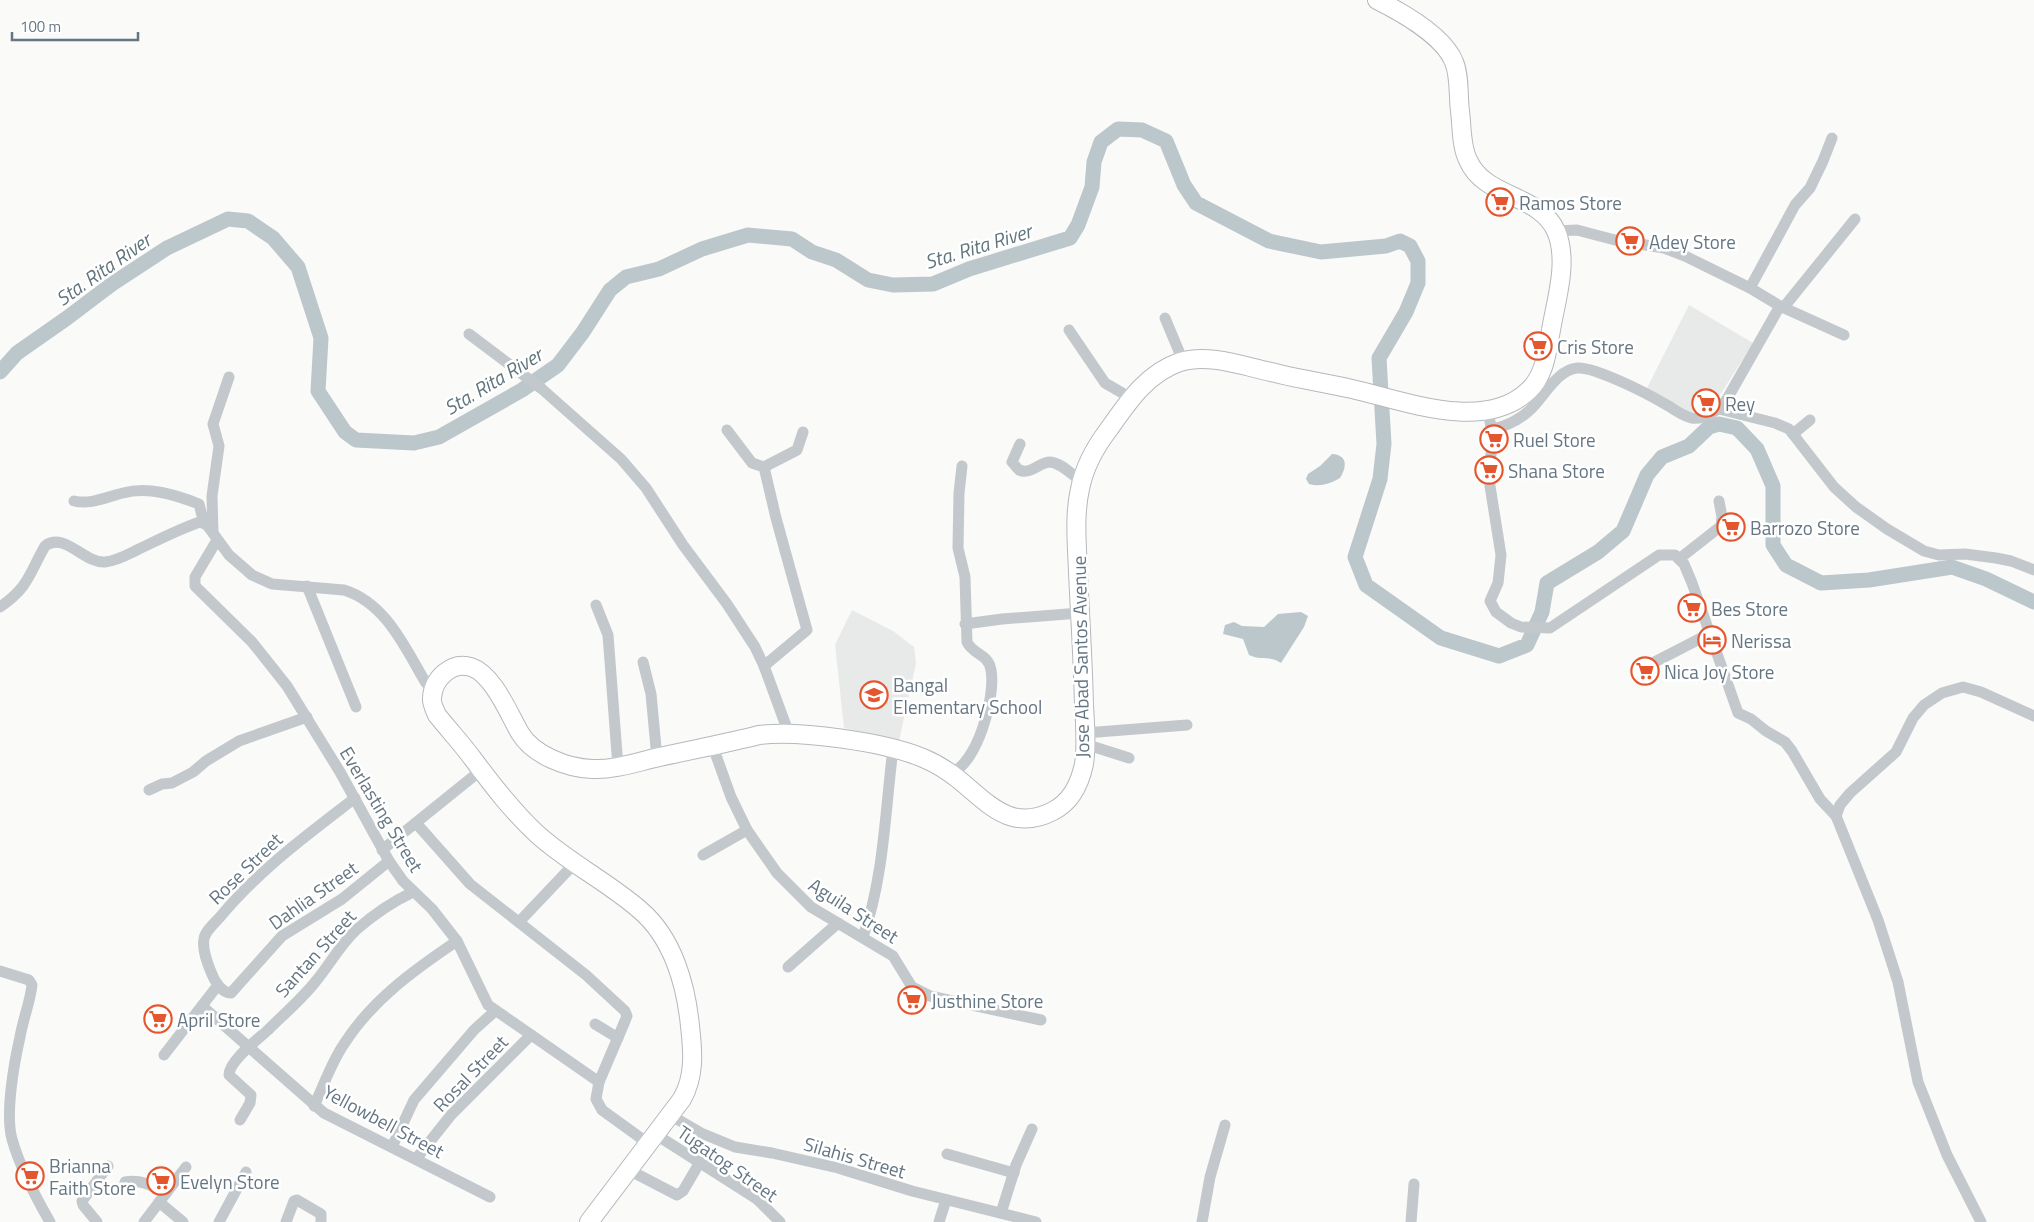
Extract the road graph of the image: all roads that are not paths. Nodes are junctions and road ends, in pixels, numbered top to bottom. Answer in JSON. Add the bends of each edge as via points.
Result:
{"nodes":[{"id":1,"x":1377,"y":0,"type":"edge"},
{"id":2,"x":1832,"y":138,"type":"dead end"},
{"id":3,"x":1855,"y":219,"type":"dead end"},
{"id":4,"x":1556,"y":231,"type":"junction"},
{"id":5,"x":1750,"y":288,"type":"junction"},
{"id":6,"x":1782,"y":306,"type":"junction"},
{"id":7,"x":1165,"y":318,"type":"dead end"},
{"id":8,"x":1069,"y":330,"type":"dead end"},
{"id":9,"x":469,"y":334,"type":"dead end"},
{"id":10,"x":1844,"y":335,"type":"dead end"},
{"id":11,"x":1183,"y":361,"type":"junction"},
{"id":12,"x":229,"y":377,"type":"dead end"},
{"id":13,"x":1131,"y":398,"type":"junction"},
{"id":14,"x":1719,"y":409,"type":"junction"},
{"id":15,"x":1488,"y":411,"type":"junction"},
{"id":16,"x":1810,"y":420,"type":"dead end"},
{"id":17,"x":1493,"y":429,"type":"junction"},
{"id":18,"x":727,"y":430,"type":"dead end"},
{"id":19,"x":803,"y":432,"type":"dead end"},
{"id":20,"x":1793,"y":434,"type":"junction"},
{"id":21,"x":1020,"y":444,"type":"dead end"},
{"id":22,"x":962,"y":466,"type":"dead end"},
{"id":23,"x":764,"y":467,"type":"junction"},
{"id":24,"x":1082,"y":482,"type":"junction"},
{"id":25,"x":74,"y":501,"type":"dead end"},
{"id":26,"x":1719,"y":501,"type":"dead end"},
{"id":27,"x":204,"y":523,"type":"junction"},
{"id":28,"x":215,"y":536,"type":"junction"},
{"id":29,"x":1679,"y":559,"type":"junction"},
{"id":30,"x":2034,"y":570,"type":"edge"},
{"id":31,"x":307,"y":586,"type":"junction"},
{"id":32,"x":596,"y":604,"type":"dead end"},
{"id":33,"x":0,"y":607,"type":"edge"},
{"id":34,"x":1080,"y":613,"type":"junction"},
{"id":35,"x":965,"y":624,"type":"junction"},
{"id":36,"x":1711,"y":633,"type":"junction"},
{"id":37,"x":643,"y":662,"type":"dead end"},
{"id":38,"x":764,"y":666,"type":"junction"},
{"id":39,"x":1641,"y":669,"type":"dead end"},
{"id":40,"x":433,"y":688,"type":"junction"},
{"id":41,"x":356,"y":707,"type":"dead end"},
{"id":42,"x":2034,"y":716,"type":"edge"},
{"id":43,"x":307,"y":717,"type":"junction"},
{"id":44,"x":1187,"y":725,"type":"dead end"},
{"id":45,"x":789,"y":734,"type":"junction"},
{"id":46,"x":1085,"y":738,"type":"junction"},
{"id":47,"x":713,"y":747,"type":"junction"},
{"id":48,"x":893,"y":749,"type":"junction"},
{"id":49,"x":658,"y":758,"type":"junction"},
{"id":50,"x":1129,"y":758,"type":"dead end"},
{"id":51,"x":618,"y":767,"type":"junction"},
{"id":52,"x":480,"y":771,"type":"junction"},
{"id":53,"x":951,"y":773,"type":"junction"},
{"id":54,"x":149,"y":790,"type":"dead end"},
{"id":55,"x":355,"y":798,"type":"junction"},
{"id":56,"x":1836,"y":816,"type":"junction"},
{"id":57,"x":416,"y":823,"type":"junction"},
{"id":58,"x":747,"y":830,"type":"junction"},
{"id":59,"x":382,"y":850,"type":"junction"},
{"id":60,"x":703,"y":854,"type":"dead end"},
{"id":61,"x":389,"y":861,"type":"junction"},
{"id":62,"x":574,"y":864,"type":"junction"},
{"id":63,"x":413,"y":892,"type":"junction"},
{"id":64,"x":519,"y":922,"type":"junction"},
{"id":65,"x":838,"y":923,"type":"junction"},
{"id":66,"x":863,"y":937,"type":"junction"},
{"id":67,"x":457,"y":941,"type":"junction"},
{"id":68,"x":788,"y":967,"type":"dead end"},
{"id":69,"x":0,"y":971,"type":"edge"},
{"id":70,"x":218,"y":985,"type":"junction"},
{"id":71,"x":202,"y":1006,"type":"junction"},
{"id":72,"x":495,"y":1011,"type":"junction"},
{"id":73,"x":1041,"y":1020,"type":"dead end"},
{"id":74,"x":595,"y":1024,"type":"dead end"},
{"id":75,"x":531,"y":1035,"type":"junction"},
{"id":76,"x":618,"y":1038,"type":"junction"},
{"id":77,"x":250,"y":1046,"type":"junction"},
{"id":78,"x":164,"y":1056,"type":"dead end"},
{"id":79,"x":599,"y":1082,"type":"junction"},
{"id":80,"x":314,"y":1106,"type":"junction"},
{"id":81,"x":670,"y":1115,"type":"junction"},
{"id":82,"x":240,"y":1120,"type":"dead end"},
{"id":83,"x":1225,"y":1125,"type":"dead end"},
{"id":84,"x":1032,"y":1129,"type":"dead end"},
{"id":85,"x":652,"y":1139,"type":"junction"},
{"id":86,"x":392,"y":1147,"type":"junction"},
{"id":87,"x":947,"y":1154,"type":"dead end"},
{"id":88,"x":416,"y":1159,"type":"junction"},
{"id":89,"x":700,"y":1162,"type":"junction"},
{"id":90,"x":108,"y":1166,"type":"dead end"},
{"id":91,"x":186,"y":1168,"type":"dead end"},
{"id":92,"x":630,"y":1170,"type":"junction"},
{"id":93,"x":246,"y":1172,"type":"dead end"},
{"id":94,"x":1014,"y":1173,"type":"junction"},
{"id":95,"x":126,"y":1182,"type":"dead end"},
{"id":96,"x":1414,"y":1184,"type":"dead end"},
{"id":97,"x":490,"y":1197,"type":"dead end"},
{"id":98,"x":163,"y":1198,"type":"junction"},
{"id":99,"x":946,"y":1200,"type":"junction"},
{"id":100,"x":1001,"y":1213,"type":"junction"},
{"id":101,"x":50,"y":1222,"type":"edge"},
{"id":102,"x":97,"y":1222,"type":"edge"},
{"id":103,"x":144,"y":1222,"type":"edge"},
{"id":104,"x":183,"y":1222,"type":"edge"},
{"id":105,"x":218,"y":1222,"type":"edge"},
{"id":106,"x":286,"y":1222,"type":"edge"},
{"id":107,"x":321,"y":1222,"type":"edge"},
{"id":108,"x":589,"y":1222,"type":"edge"},
{"id":109,"x":780,"y":1222,"type":"edge"},
{"id":110,"x":939,"y":1222,"type":"edge"},
{"id":111,"x":1036,"y":1222,"type":"edge"},
{"id":112,"x":1202,"y":1222,"type":"edge"},
{"id":113,"x":1411,"y":1222,"type":"edge"},
{"id":114,"x":1981,"y":1222,"type":"edge"}],
"edges":[{"from":1,"to":4,"type":"highway","name":"Jose Abad Santos Avenue","via":[[1408,17],[1435,38],[1455,63],[1464,147],[1475,172],[1541,211]]},
{"from":2,"to":5,"type":"street","via":[[1810,188],[1796,205]]},
{"from":3,"to":6,"type":"street"},
{"from":4,"to":5,"type":"street","via":[[1577,230],[1664,248]]},
{"from":4,"to":15,"type":"highway","name":"Jose Abad Santos Avenue","via":[[1561,266],[1541,375],[1519,398]]},
{"from":5,"to":6,"type":"street"},
{"from":6,"to":10,"type":"street"},
{"from":6,"to":14,"type":"street"},
{"from":7,"to":11,"type":"street"},
{"from":8,"to":13,"type":"street","via":[[1105,382]]},
{"from":9,"to":38,"type":"street","via":[[542,389],[637,477],[744,630]]},
{"from":11,"to":13,"type":"highway","name":"Jose Abad Santos Avenue","via":[[1158,372]]},
{"from":11,"to":15,"type":"highway","name":"Jose Abad Santos Avenue","via":[[1215,360],[1445,411]]},
{"from":12,"to":28,"type":"street","via":[[213,424],[219,446],[212,496]]},
{"from":13,"to":24,"type":"highway","name":"Jose Abad Santos Avenue","via":[[1099,444]]},
{"from":14,"to":17,"type":"street","via":[[1692,418],[1629,385],[1577,368],[1566,371],[1515,422]]},
{"from":14,"to":20,"type":"street","via":[[1775,423]]},
{"from":15,"to":17,"type":"street"},
{"from":16,"to":20,"type":"street"},
{"from":17,"to":29,"type":"street","via":[[1490,479],[1501,555],[1498,582],[1490,602],[1500,616],[1521,627],[1550,628],[1659,555]]},
{"from":18,"to":23,"type":"street","via":[[752,463]]},
{"from":19,"to":23,"type":"street","via":[[796,450]]},
{"from":20,"to":30,"type":"street","via":[[1834,487],[1856,507],[1924,551],[1939,555],[1996,558]]},
{"from":21,"to":24,"type":"street","via":[[1012,462],[1019,470],[1032,470],[1045,463],[1054,463]]},
{"from":22,"to":35,"type":"street","via":[[958,548],[965,577]]},
{"from":23,"to":38,"type":"street","via":[[807,630]]},
{"from":24,"to":34,"type":"highway","name":"Jose Abad Santos Avenue","via":[[1077,529]]},
{"from":25,"to":27,"type":"street","via":[[96,502],[125,492],[156,491],[199,504]]},
{"from":26,"to":29,"type":"street","via":[[1721,526]]},
{"from":27,"to":28,"type":"street"},
{"from":27,"to":33,"type":"street","via":[[191,525],[118,559],[103,562],[61,543],[51,542],[45,546],[24,587]]},
{"from":28,"to":31,"type":"street","via":[[228,555],[252,575],[272,584]]},
{"from":28,"to":43,"type":"street","name":"Everlasting Street","via":[[195,576],[195,586],[252,642]]},
{"from":29,"to":36,"type":"street","via":[[1684,564]]},
{"from":31,"to":40,"type":"street","via":[[344,590],[371,603],[389,623],[426,683]]},
{"from":31,"to":41,"type":"street"},
{"from":32,"to":51,"type":"street","via":[[608,635]]},
{"from":34,"to":35,"type":"street"},
{"from":34,"to":46,"type":"highway","name":"Jose Abad Santos Avenue"},
{"from":35,"to":53,"type":"street","via":[[969,646],[989,663],[990,696],[976,743],[964,764]]},
{"from":36,"to":39,"type":"street"},
{"from":36,"to":56,"type":"street","via":[[1738,714],[1785,742],[1820,799]]},
{"from":37,"to":49,"type":"street","via":[[651,694]]},
{"from":38,"to":45,"type":"street"},
{"from":40,"to":51,"type":"highway","name":"Jose Abad Santos Avenue","via":[[448,669],[470,667],[484,675],[524,740],[537,750],[562,764],[575,767]]},
{"from":40,"to":52,"type":"highway","via":[[431,700],[438,715]]},
{"from":42,"to":56,"type":"street","via":[[1963,687],[1942,693],[1924,705],[1913,718],[1896,752],[1850,793]]},
{"from":43,"to":54,"type":"street","via":[[239,741],[193,772]]},
{"from":43,"to":55,"type":"street","name":"Everlasting Street"},
{"from":44,"to":46,"type":"street"},
{"from":45,"to":47,"type":"highway","name":"Jose Abad Santos Avenue","via":[[759,735]]},
{"from":45,"to":48,"type":"highway","name":"Jose Abad Santos Avenue","via":[[842,739]]},
{"from":46,"to":50,"type":"street"},
{"from":46,"to":53,"type":"highway","name":"Jose Abad Santos Avenue","via":[[1084,764],[1074,791],[1060,806],[1043,815],[1021,818],[998,812]]},
{"from":47,"to":49,"type":"highway","name":"Jose Abad Santos Avenue"},
{"from":47,"to":58,"type":"street","name":"Aguila Street","via":[[730,797]]},
{"from":48,"to":53,"type":"highway","name":"Jose Abad Santos Avenue","via":[[920,757]]},
{"from":48,"to":66,"type":"street","via":[[878,881]]},
{"from":49,"to":51,"type":"highway","name":"Jose Abad Santos Avenue"},
{"from":52,"to":57,"type":"street"},
{"from":52,"to":62,"type":"highway","via":[[536,834]]},
{"from":55,"to":59,"type":"street","name":"Everlasting Street"},
{"from":55,"to":70,"type":"street","name":"Rose Street","via":[[262,872],[206,934],[203,946]]},
{"from":56,"to":114,"type":"street","via":[[1878,920],[1898,982],[1921,1089],[1948,1155]]},
{"from":57,"to":59,"type":"street"},
{"from":57,"to":64,"type":"street","via":[[470,884]]},
{"from":58,"to":60,"type":"street"},
{"from":58,"to":65,"type":"street","name":"Aguila Street","via":[[793,890],[811,907]]},
{"from":59,"to":61,"type":"street","name":"Everlasting Street"},
{"from":61,"to":63,"type":"street","name":"Everlasting Street"},
{"from":61,"to":70,"type":"street","name":"Dahlia Street","via":[[342,899],[282,936],[231,994]]},
{"from":62,"to":64,"type":"street"},
{"from":62,"to":81,"type":"highway","via":[[641,911],[655,925],[678,969],[689,1015],[693,1069],[686,1091]]},
{"from":63,"to":67,"type":"street","name":"Everlasting Street","via":[[432,909]]},
{"from":63,"to":77,"type":"street","name":"Santan Street","via":[[356,931],[314,983]]},
{"from":64,"to":76,"type":"street","via":[[586,974],[625,1011],[627,1016]]},
{"from":65,"to":66,"type":"street","name":"Aguila Street"},
{"from":65,"to":68,"type":"street"},
{"from":66,"to":73,"type":"street","name":"Aguila Street","via":[[893,956],[912,987],[919,992]]},
{"from":67,"to":72,"type":"street","name":"Everlasting Street","via":[[483,998]]},
{"from":67,"to":80,"type":"street","via":[[400,981],[367,1015],[344,1042]]},
{"from":69,"to":101,"type":"street","via":[[27,980],[32,985],[20,1036],[9,1112],[11,1138],[33,1194]]},
{"from":70,"to":71,"type":"street"},
{"from":71,"to":77,"type":"street","name":"Yellowbell Street"},
{"from":71,"to":78,"type":"street"},
{"from":72,"to":75,"type":"street","name":"Everlasting Street"},
{"from":72,"to":86,"type":"street","via":[[474,1030],[414,1100]]},
{"from":74,"to":76,"type":"street"},
{"from":75,"to":79,"type":"street","name":"Everlasting Street"},
{"from":75,"to":88,"type":"street","name":"Rosal Street","via":[[451,1115]]},
{"from":76,"to":79,"type":"street"},
{"from":77,"to":80,"type":"street","name":"Yellowbell Street"},
{"from":77,"to":82,"type":"street","name":"Santan Street","via":[[229,1070],[230,1075],[251,1095]]},
{"from":79,"to":85,"type":"street","via":[[596,1099],[602,1110]]},
{"from":80,"to":86,"type":"street","name":"Yellowbell Street","via":[[337,1121]]},
{"from":81,"to":85,"type":"highway"},
{"from":81,"to":99,"type":"street","name":"Silahis Street","via":[[735,1147],[838,1168]]},
{"from":83,"to":112,"type":"street","via":[[1210,1177]]},
{"from":84,"to":94,"type":"street"},
{"from":85,"to":89,"type":"street","name":"Tugatog Street"},
{"from":85,"to":92,"type":"highway"},
{"from":86,"to":88,"type":"street","name":"Yellowbell Street"},
{"from":87,"to":94,"type":"street"},
{"from":88,"to":97,"type":"street","name":"Yellowbell Street"},
{"from":89,"to":92,"type":"street","via":[[683,1191],[677,1195]]},
{"from":89,"to":109,"type":"street","name":"Tugatog Street","via":[[757,1199]]},
{"from":90,"to":102,"type":"street","via":[[82,1201]]},
{"from":91,"to":98,"type":"street"},
{"from":92,"to":108,"type":"highway"},
{"from":93,"to":105,"type":"street"},
{"from":94,"to":100,"type":"street"},
{"from":95,"to":98,"type":"street","via":[[137,1181],[154,1186]]},
{"from":96,"to":113,"type":"street"},
{"from":98,"to":103,"type":"street"},
{"from":98,"to":104,"type":"street"},
{"from":99,"to":100,"type":"street","name":"Silahis Street"},
{"from":99,"to":110,"type":"street"},
{"from":100,"to":111,"type":"street","name":"Silahis Street"},
{"from":106,"to":107,"type":"street","via":[[297,1200],[321,1214]]}]}
